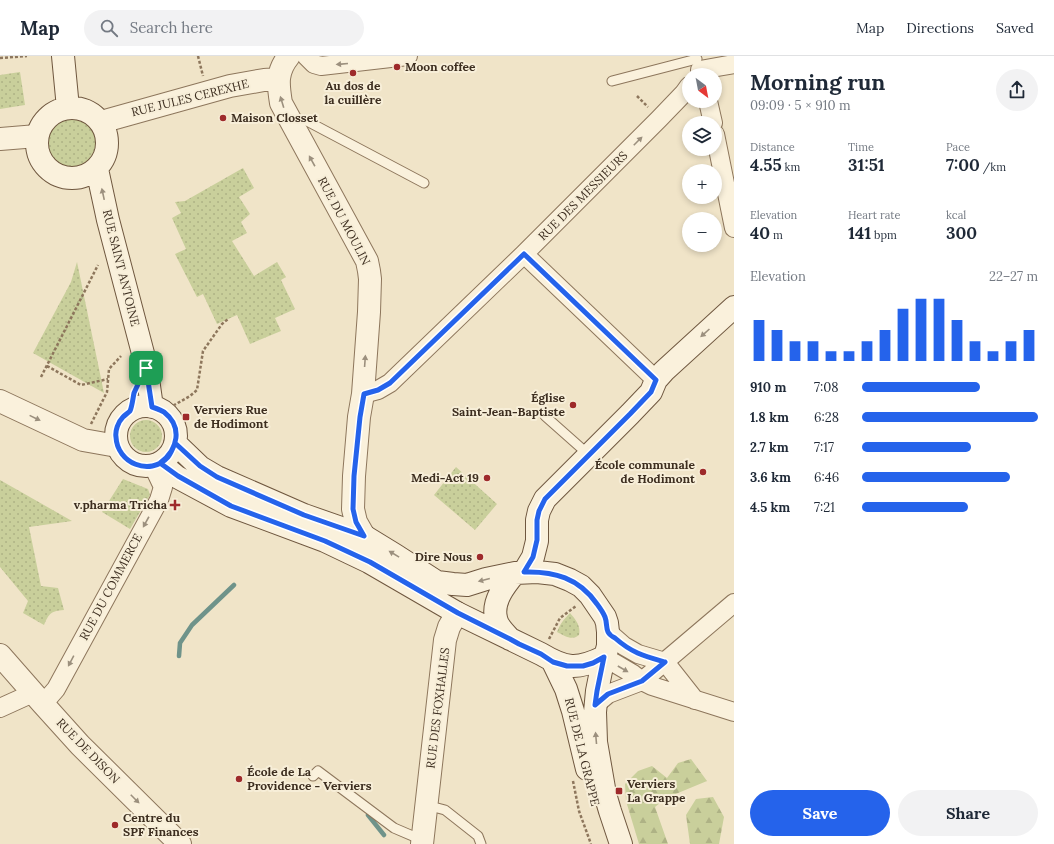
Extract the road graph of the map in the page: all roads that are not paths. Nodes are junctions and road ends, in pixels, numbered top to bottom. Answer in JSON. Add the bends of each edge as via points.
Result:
{"nodes":[{"id":1,"x":63,"y":56,"type":"edge"},
{"id":2,"x":289,"y":56,"type":"edge"},
{"id":3,"x":306,"y":56,"type":"edge"},
{"id":4,"x":408,"y":56,"type":"edge"},
{"id":5,"x":734,"y":64,"type":"edge"},
{"id":6,"x":698,"y":67,"type":"edge"},
{"id":7,"x":279,"y":79,"type":"junction"},
{"id":8,"x":612,"y":82,"type":"dead end"},
{"id":9,"x":682,"y":95,"type":"edge"},
{"id":10,"x":68,"y":101,"type":"junction"},
{"id":11,"x":101,"y":122,"type":"junction"},
{"id":12,"x":292,"y":124,"type":"junction"},
{"id":13,"x":37,"y":136,"type":"junction"},
{"id":14,"x":0,"y":139,"type":"edge"},
{"id":15,"x":719,"y":156,"type":"edge"},
{"id":16,"x":97,"y":169,"type":"junction"},
{"id":17,"x":424,"y":183,"type":"dead end"},
{"id":18,"x":734,"y":228,"type":"edge"},
{"id":19,"x":524,"y":254,"type":"junction"},
{"id":20,"x":734,"y":307,"type":"edge"},
{"id":21,"x":146,"y":368,"type":"junction"},
{"id":22,"x":656,"y":380,"type":"junction"},
{"id":23,"x":364,"y":394,"type":"junction"},
{"id":24,"x":0,"y":401,"type":"edge"},
{"id":25,"x":158,"y":409,"type":"junction"},
{"id":26,"x":130,"y":411,"type":"junction"},
{"id":27,"x":545,"y":416,"type":"dead end"},
{"id":28,"x":175,"y":443,"type":"junction"},
{"id":29,"x":117,"y":446,"type":"junction"},
{"id":30,"x":589,"y":456,"type":"junction"},
{"id":31,"x":156,"y":464,"type":"junction"},
{"id":32,"x":364,"y":536,"type":"junction"},
{"id":33,"x":519,"y":572,"type":"junction"},
{"id":34,"x":734,"y":603,"type":"edge"},
{"id":35,"x":458,"y":613,"type":"junction"},
{"id":36,"x":608,"y":632,"type":"junction"},
{"id":37,"x":510,"y":639,"type":"junction"},
{"id":38,"x":0,"y":655,"type":"edge"},
{"id":39,"x":604,"y":657,"type":"junction"},
{"id":40,"x":547,"y":658,"type":"junction"},
{"id":41,"x":665,"y":662,"type":"junction"},
{"id":42,"x":642,"y":681,"type":"junction"},
{"id":43,"x":38,"y":698,"type":"junction"},
{"id":44,"x":695,"y":700,"type":"junction"},
{"id":45,"x":595,"y":705,"type":"junction"},
{"id":46,"x":0,"y":708,"type":"edge"},
{"id":47,"x":734,"y":712,"type":"edge"},
{"id":48,"x":313,"y":776,"type":"dead end"},
{"id":49,"x":426,"y":804,"type":"junction"},
{"id":50,"x":422,"y":842,"type":"edge"},
{"id":51,"x":180,"y":844,"type":"edge"},
{"id":52,"x":481,"y":844,"type":"edge"},
{"id":53,"x":608,"y":844,"type":"edge"},
{"id":54,"x":621,"y":844,"type":"edge"}],
"edges":[{"from":1,"to":10,"type":"main road"},
{"from":2,"to":7,"type":"main road","via":[[280,70]]},
{"from":4,"to":3,"type":"street","one_way":true,"via":[[321,66],[314,64]]},
{"from":5,"to":6,"type":"street"},
{"from":6,"to":8,"type":"lane"},
{"from":7,"to":11,"type":"main road","name":"RUE JULES CEREXHE","via":[[230,86]]},
{"from":12,"to":7,"type":"main road","name":"RUE DU MOULIN","one_way":true,"via":[[281,103]]},
{"from":19,"to":9,"type":"street","name":"RUE DES MESSIEURS","one_way":true},
{"from":10,"to":11,"type":"main road","via":[[91,113]]},
{"from":10,"to":13,"type":"main road","via":[[48,118]]},
{"from":11,"to":16,"type":"main road","via":[[108,144],[105,156]]},
{"from":12,"to":17,"type":"lane","via":[[305,120]]},
{"from":23,"to":12,"type":"main road","name":"RUE DU MOULIN","one_way":true,"via":[[370,312],[367,261]]},
{"from":13,"to":14,"type":"main road"},
{"from":13,"to":16,"type":"main road","via":[[37,150],[43,164],[57,175],[70,179]]},
{"from":15,"to":18,"type":"street"},
{"from":21,"to":16,"type":"main road","name":"RUE SAINT ANTOINE","one_way":true},
{"from":19,"to":22,"type":"street"},
{"from":19,"to":23,"type":"street","name":"RUE DES MESSIEURS","via":[[390,383]]},
{"from":20,"to":22,"type":"main road","one_way":true},
{"from":21,"to":25,"type":"main road","name":"RUE SAINT ANTOINE"},
{"from":21,"to":26,"type":"main road"},
{"from":22,"to":30,"type":"main road","via":[[651,392]]},
{"from":23,"to":32,"type":"main road","name":"RUE DU MOULIN","via":[[354,476],[353,509],[356,522]]},
{"from":24,"to":29,"type":"main road","one_way":true,"via":[[83,440]]},
{"from":25,"to":26,"type":"main road","via":[[140,407]]},
{"from":25,"to":28,"type":"main road","name":"RUE SAINT ANTOINE","via":[[174,426]]},
{"from":26,"to":29,"type":"main road","via":[[122,417],[117,426]]},
{"from":27,"to":30,"type":"lane"},
{"from":28,"to":31,"type":"main road","via":[[167,458]]},
{"from":28,"to":32,"type":"main road","via":[[200,466],[217,477],[304,515]]},
{"from":29,"to":31,"type":"main road","via":[[131,463],[141,466]]},
{"from":30,"to":33,"type":"main road","via":[[545,499],[537,520],[537,540],[533,557]]},
{"from":31,"to":35,"type":"main road","via":[[231,506],[325,541],[370,562]]},
{"from":31,"to":43,"type":"street","name":"RUE DU COMMERCE","one_way":true,"via":[[163,487],[159,500],[56,689]]},
{"from":33,"to":32,"type":"main road","one_way":true,"via":[[467,585],[437,582]]},
{"from":33,"to":36,"type":"main road","via":[[555,574],[581,586],[605,617]]},
{"from":33,"to":37,"type":"main road","via":[[502,588],[495,610],[501,629]]},
{"from":34,"to":41,"type":"street","name":"RUE DE LA GRAPPE"},
{"from":35,"to":37,"type":"main road"},
{"from":35,"to":49,"type":"main road","name":"RUE DES FOXHALLES","via":[[449,627],[445,640]]},
{"from":36,"to":39,"type":"main road","name":"RUE DE LA GRAPPE","via":[[608,646]]},
{"from":36,"to":41,"type":"street","via":[[638,654]]},
{"from":37,"to":40,"type":"main road"},
{"from":38,"to":43,"type":"main road","name":"RUE DE DISON"},
{"from":39,"to":40,"type":"main road","via":[[583,666],[567,666]]},
{"from":39,"to":42,"type":"street","one_way":true},
{"from":39,"to":45,"type":"main road","name":"RUE DE LA GRAPPE"},
{"from":40,"to":53,"type":"main road","name":"RUE DE LA GRAPPE","via":[[566,689],[573,710],[592,794]]},
{"from":41,"to":42,"type":"street","name":"RUE DE LA GRAPPE"},
{"from":41,"to":44,"type":"street"},
{"from":42,"to":44,"type":"street"},
{"from":42,"to":45,"type":"street","name":"RUE DE LA GRAPPE","via":[[608,694]]},
{"from":43,"to":46,"type":"street"},
{"from":43,"to":51,"type":"main road","name":"RUE DE DISON","one_way":true,"via":[[80,745]]},
{"from":44,"to":47,"type":"street"},
{"from":54,"to":45,"type":"main road","name":"RUE DE LA GRAPPE","one_way":true,"via":[[598,760]]},
{"from":48,"to":50,"type":"lane","via":[[318,771],[394,828]]},
{"from":49,"to":50,"type":"main road","name":"RUE DES FOXHALLES"},
{"from":49,"to":52,"type":"lane","via":[[445,810],[478,836]]}]}
